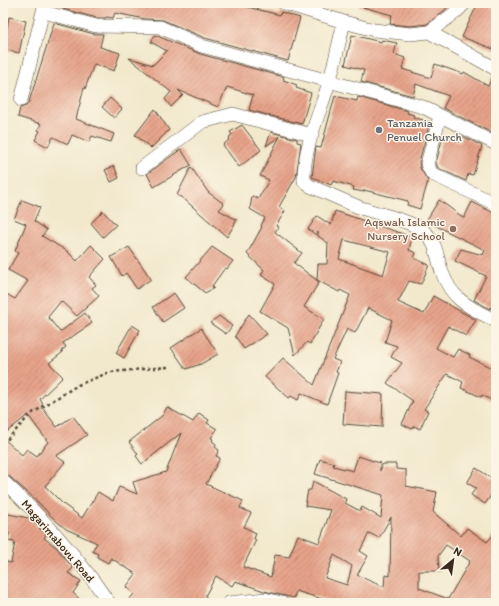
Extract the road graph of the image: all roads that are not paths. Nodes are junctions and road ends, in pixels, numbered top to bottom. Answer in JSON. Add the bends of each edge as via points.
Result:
{"nodes":[{"id":1,"x":284,"y":3,"type":"edge"},
{"id":2,"x":465,"y":3,"type":"edge"},
{"id":3,"x":44,"y":7,"type":"edge"},
{"id":4,"x":344,"y":22,"type":"junction"},
{"id":5,"x":429,"y":32,"type":"junction"},
{"id":6,"x":496,"y":69,"type":"edge"},
{"id":7,"x":329,"y":83,"type":"junction"},
{"id":8,"x":20,"y":100,"type":"dead end"},
{"id":9,"x":440,"y":116,"type":"junction"},
{"id":10,"x":312,"y":135,"type":"junction"},
{"id":11,"x":496,"y":144,"type":"edge"},
{"id":12,"x":142,"y":168,"type":"dead end"},
{"id":13,"x":496,"y":204,"type":"edge"},
{"id":14,"x":496,"y":322,"type":"edge"},
{"id":15,"x":3,"y":482,"type":"edge"},
{"id":16,"x":109,"y":603,"type":"edge"},
{"id":17,"x":229,"y":603,"type":"edge"},
{"id":18,"x":282,"y":603,"type":"edge"}],
"edges":[{"from":1,"to":4,"type":"street"},
{"from":2,"to":5,"type":"street"},
{"from":3,"to":7,"type":"street","via":[[96,26],[160,27],[202,46]]},
{"from":3,"to":8,"type":"street"},
{"from":4,"to":5,"type":"street","via":[[374,30],[410,34]]},
{"from":4,"to":7,"type":"street"},
{"from":5,"to":6,"type":"street"},
{"from":7,"to":9,"type":"street","via":[[423,107]]},
{"from":7,"to":10,"type":"street"},
{"from":9,"to":11,"type":"street"},
{"from":9,"to":13,"type":"street","via":[[427,164],[432,174]]},
{"from":10,"to":12,"type":"street","via":[[233,114],[202,122]]},
{"from":10,"to":14,"type":"street","via":[[304,180],[310,186],[361,208],[400,219],[425,232],[436,246],[442,272],[452,294],[466,306]]},
{"from":15,"to":16,"type":"street","name":"Magarimabovu Road","via":[[30,506],[77,558]]},
{"from":17,"to":18,"type":"street","via":[[266,599]]}]}
